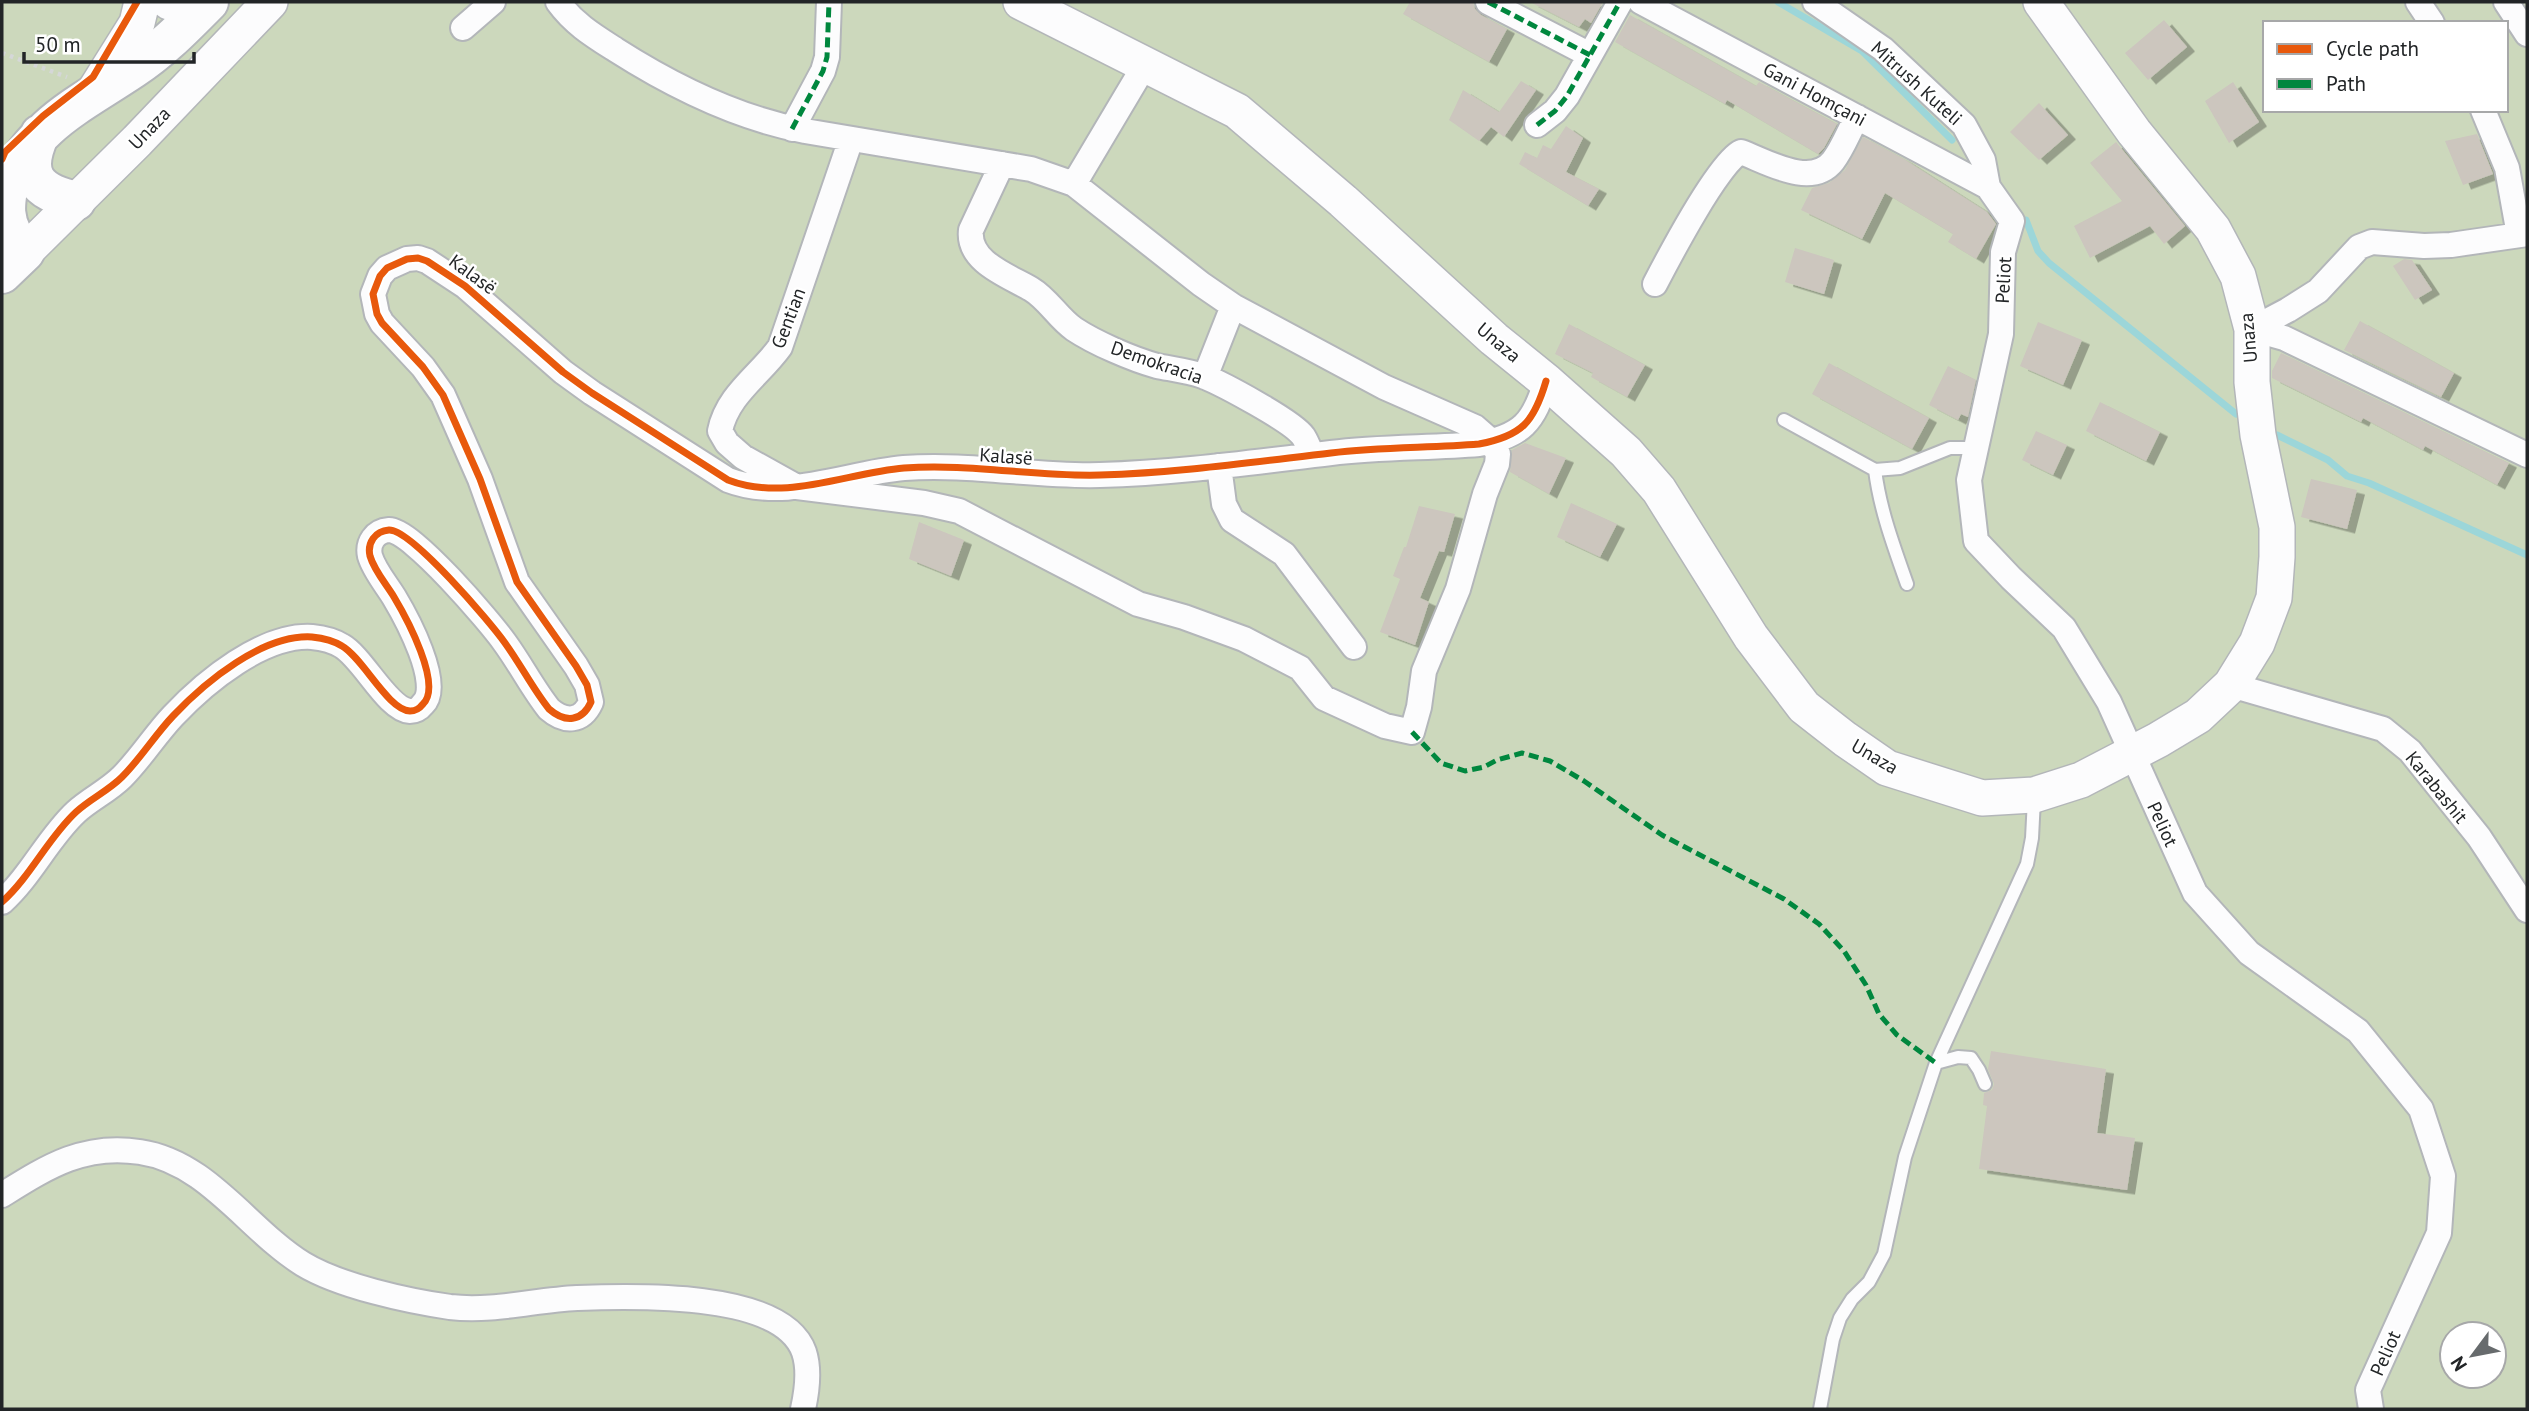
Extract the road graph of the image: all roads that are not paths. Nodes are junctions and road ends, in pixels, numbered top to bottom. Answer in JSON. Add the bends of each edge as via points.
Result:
{"nodes":[{"id":1,"x":142,"y":2,"type":"edge"},
{"id":2,"x":270,"y":2,"type":"edge"},
{"id":3,"x":493,"y":2,"type":"edge"},
{"id":4,"x":558,"y":2,"type":"edge"},
{"id":5,"x":829,"y":2,"type":"edge"},
{"id":6,"x":1021,"y":2,"type":"edge"},
{"id":7,"x":1488,"y":2,"type":"edge"},
{"id":8,"x":1619,"y":2,"type":"edge"},
{"id":9,"x":1641,"y":2,"type":"edge"},
{"id":10,"x":1815,"y":2,"type":"edge"},
{"id":11,"x":2041,"y":2,"type":"edge"},
{"id":12,"x":2418,"y":2,"type":"edge"},
{"id":13,"x":2506,"y":2,"type":"edge"},
{"id":14,"x":195,"y":3,"type":"edge"},
{"id":15,"x":2431,"y":21,"type":"edge"},
{"id":16,"x":463,"y":28,"type":"dead end"},
{"id":17,"x":2527,"y":34,"type":"edge"},
{"id":18,"x":1590,"y":55,"type":"junction"},
{"id":19,"x":1146,"y":63,"type":"junction"},
{"id":20,"x":85,"y":88,"type":"junction"},
{"id":21,"x":2484,"y":112,"type":"edge"},
{"id":22,"x":1857,"y":117,"type":"junction"},
{"id":23,"x":1537,"y":125,"type":"dead end"},
{"id":24,"x":792,"y":129,"type":"junction"},
{"id":25,"x":40,"y":134,"type":"junction"},
{"id":26,"x":852,"y":139,"type":"junction"},
{"id":27,"x":1002,"y":164,"type":"junction"},
{"id":28,"x":8,"y":178,"type":"edge"},
{"id":29,"x":1074,"y":184,"type":"junction"},
{"id":30,"x":1988,"y":187,"type":"junction"},
{"id":31,"x":76,"y":201,"type":"junction"},
{"id":32,"x":2523,"y":234,"type":"edge"},
{"id":33,"x":13,"y":263,"type":"edge"},
{"id":34,"x":1655,"y":284,"type":"dead end"},
{"id":35,"x":1233,"y":306,"type":"junction"},
{"id":36,"x":2252,"y":329,"type":"junction"},
{"id":37,"x":1205,"y":377,"type":"junction"},
{"id":38,"x":1546,"y":381,"type":"junction"},
{"id":39,"x":1784,"y":420,"type":"dead end"},
{"id":40,"x":1492,"y":441,"type":"junction"},
{"id":41,"x":1976,"y":448,"type":"junction"},
{"id":42,"x":1312,"y":455,"type":"junction"},
{"id":43,"x":2527,"y":455,"type":"edge"},
{"id":44,"x":1219,"y":466,"type":"junction"},
{"id":45,"x":1875,"y":470,"type":"junction"},
{"id":46,"x":797,"y":487,"type":"junction"},
{"id":47,"x":1907,"y":584,"type":"dead end"},
{"id":48,"x":1354,"y":646,"type":"dead end"},
{"id":49,"x":2231,"y":685,"type":"junction"},
{"id":50,"x":2131,"y":755,"type":"junction"},
{"id":51,"x":2034,"y":795,"type":"junction"},
{"id":52,"x":2,"y":902,"type":"edge"},
{"id":53,"x":2527,"y":910,"type":"edge"},
{"id":54,"x":1936,"y":1063,"type":"junction"},
{"id":55,"x":1984,"y":1084,"type":"dead end"},
{"id":56,"x":2,"y":1195,"type":"edge"},
{"id":57,"x":803,"y":1409,"type":"edge"},
{"id":58,"x":1820,"y":1409,"type":"edge"},
{"id":59,"x":2371,"y":1409,"type":"edge"}],
"edges":[{"from":1,"to":20,"type":"main road","via":[[137,23]]},
{"from":2,"to":31,"type":"main road","name":"Unaza"},
{"from":3,"to":16,"type":"street"},
{"from":4,"to":24,"type":"street","via":[[588,33],[671,83]]},
{"from":5,"to":24,"type":"street","via":[[824,71]]},
{"from":6,"to":19,"type":"main road","name":"Unaza"},
{"from":7,"to":18,"type":"street"},
{"from":8,"to":18,"type":"street"},
{"from":9,"to":22,"type":"street","name":"Gani Homçani"},
{"from":10,"to":30,"type":"street","name":"Mitrush Kuteli","via":[[1883,49],[1964,125],[1983,160]]},
{"from":11,"to":36,"type":"main road","name":"Unaza","via":[[2134,132],[2213,229],[2238,276]]},
{"from":12,"to":15,"type":"street"},
{"from":13,"to":17,"type":"street"},
{"from":14,"to":20,"type":"main road","via":[[164,46],[134,68]]},
{"from":18,"to":23,"type":"street","via":[[1555,111]]},
{"from":19,"to":29,"type":"street"},
{"from":19,"to":38,"type":"main road","name":"Unaza","via":[[1237,111]]},
{"from":20,"to":25,"type":"main road"},
{"from":21,"to":32,"type":"street","via":[[2507,168]]},
{"from":22,"to":30,"type":"street","name":"Gani Homçani"},
{"from":22,"to":34,"type":"street","via":[[1832,162],[1810,173],[1736,154]]},
{"from":24,"to":26,"type":"street"},
{"from":25,"to":28,"type":"main road"},
{"from":25,"to":31,"type":"main road","via":[[32,153],[31,171],[36,181],[48,192]]},
{"from":26,"to":27,"type":"street"},
{"from":26,"to":46,"type":"street","name":"Gentian","via":[[780,347],[734,401],[720,431],[743,457]]},
{"from":27,"to":29,"type":"street"},
{"from":27,"to":37,"type":"street","name":"Demokracia","via":[[971,230],[974,251],[1036,292],[1074,328],[1132,357]]},
{"from":28,"to":33,"type":"main road","via":[[5,221]]},
{"from":29,"to":35,"type":"street"},
{"from":30,"to":41,"type":"street","name":"Peliot","via":[[2012,221],[2003,252],[2001,334]]},
{"from":31,"to":33,"type":"main road","name":"Unaza"},
{"from":32,"to":36,"type":"street","via":[[2451,246],[2372,242],[2360,247],[2318,291]]},
{"from":35,"to":37,"type":"street"},
{"from":35,"to":40,"type":"street","via":[[1384,387],[1475,427]]},
{"from":36,"to":43,"type":"street","via":[[2284,338]]},
{"from":36,"to":49,"type":"main road","name":"Unaza","via":[[2253,395],[2277,527],[2277,557],[2274,598],[2257,643]]},
{"from":37,"to":42,"type":"street","name":"Demokracia","via":[[1289,422]]},
{"from":38,"to":40,"type":"street","name":"Kalasë","via":[[1530,420],[1519,431]]},
{"from":38,"to":51,"type":"main road","name":"Unaza","via":[[1646,472],[1751,637],[1804,707],[1887,768],[1983,798]]},
{"from":39,"to":45,"type":"lane"},
{"from":40,"to":42,"type":"street","name":"Kalasë"},
{"from":40,"to":46,"type":"street","via":[[1497,464],[1458,589],[1424,671],[1412,732],[1385,726],[1324,698],[1300,668],[1244,639],[1138,604],[959,511]]},
{"from":41,"to":45,"type":"lane","via":[[1950,449],[1900,468]]},
{"from":41,"to":50,"type":"street","name":"Peliot","via":[[1969,480],[1976,541],[2064,628],[2109,702]]},
{"from":42,"to":44,"type":"street","name":"Kalasë"},
{"from":44,"to":46,"type":"street","name":"Kalasë","via":[[1100,475],[905,468]]},
{"from":44,"to":48,"type":"street","via":[[1224,503],[1232,520],[1284,554]]},
{"from":45,"to":47,"type":"lane","via":[[1880,502]]},
{"from":46,"to":52,"type":"street","name":"Kalasë","via":[[746,487],[727,480],[573,379],[465,286],[427,261],[407,259],[387,268],[373,294],[377,314],[443,395],[517,582],[587,685],[591,702],[587,711],[566,720],[549,709],[478,609],[417,547],[388,530],[375,535],[370,556],[426,667],[430,687],[422,706],[404,710],[361,662],[334,642],[296,636],[272,642],[228,669],[173,715],[122,777],[76,813]]},
{"from":49,"to":50,"type":"main road","name":"Unaza","via":[[2197,716]]},
{"from":49,"to":53,"type":"street","name":"Karabashit","via":[[2382,729],[2410,751],[2479,837]]},
{"from":50,"to":51,"type":"main road","name":"Unaza","via":[[2081,780]]},
{"from":50,"to":59,"type":"street","name":"Peliot","via":[[2195,893],[2249,953],[2358,1031],[2421,1109],[2443,1176],[2439,1233],[2368,1390]]},
{"from":51,"to":54,"type":"lane","via":[[2027,864]]},
{"from":54,"to":55,"type":"lane","via":[[1971,1058]]},
{"from":54,"to":58,"type":"lane","via":[[1905,1157],[1884,1254],[1869,1282],[1840,1318]]},
{"from":56,"to":57,"type":"street","via":[[49,1166],[83,1153],[139,1152],[173,1160],[304,1264],[356,1286],[466,1308],[577,1298],[693,1299],[727,1304],[771,1320],[795,1337],[807,1365]]}]}
